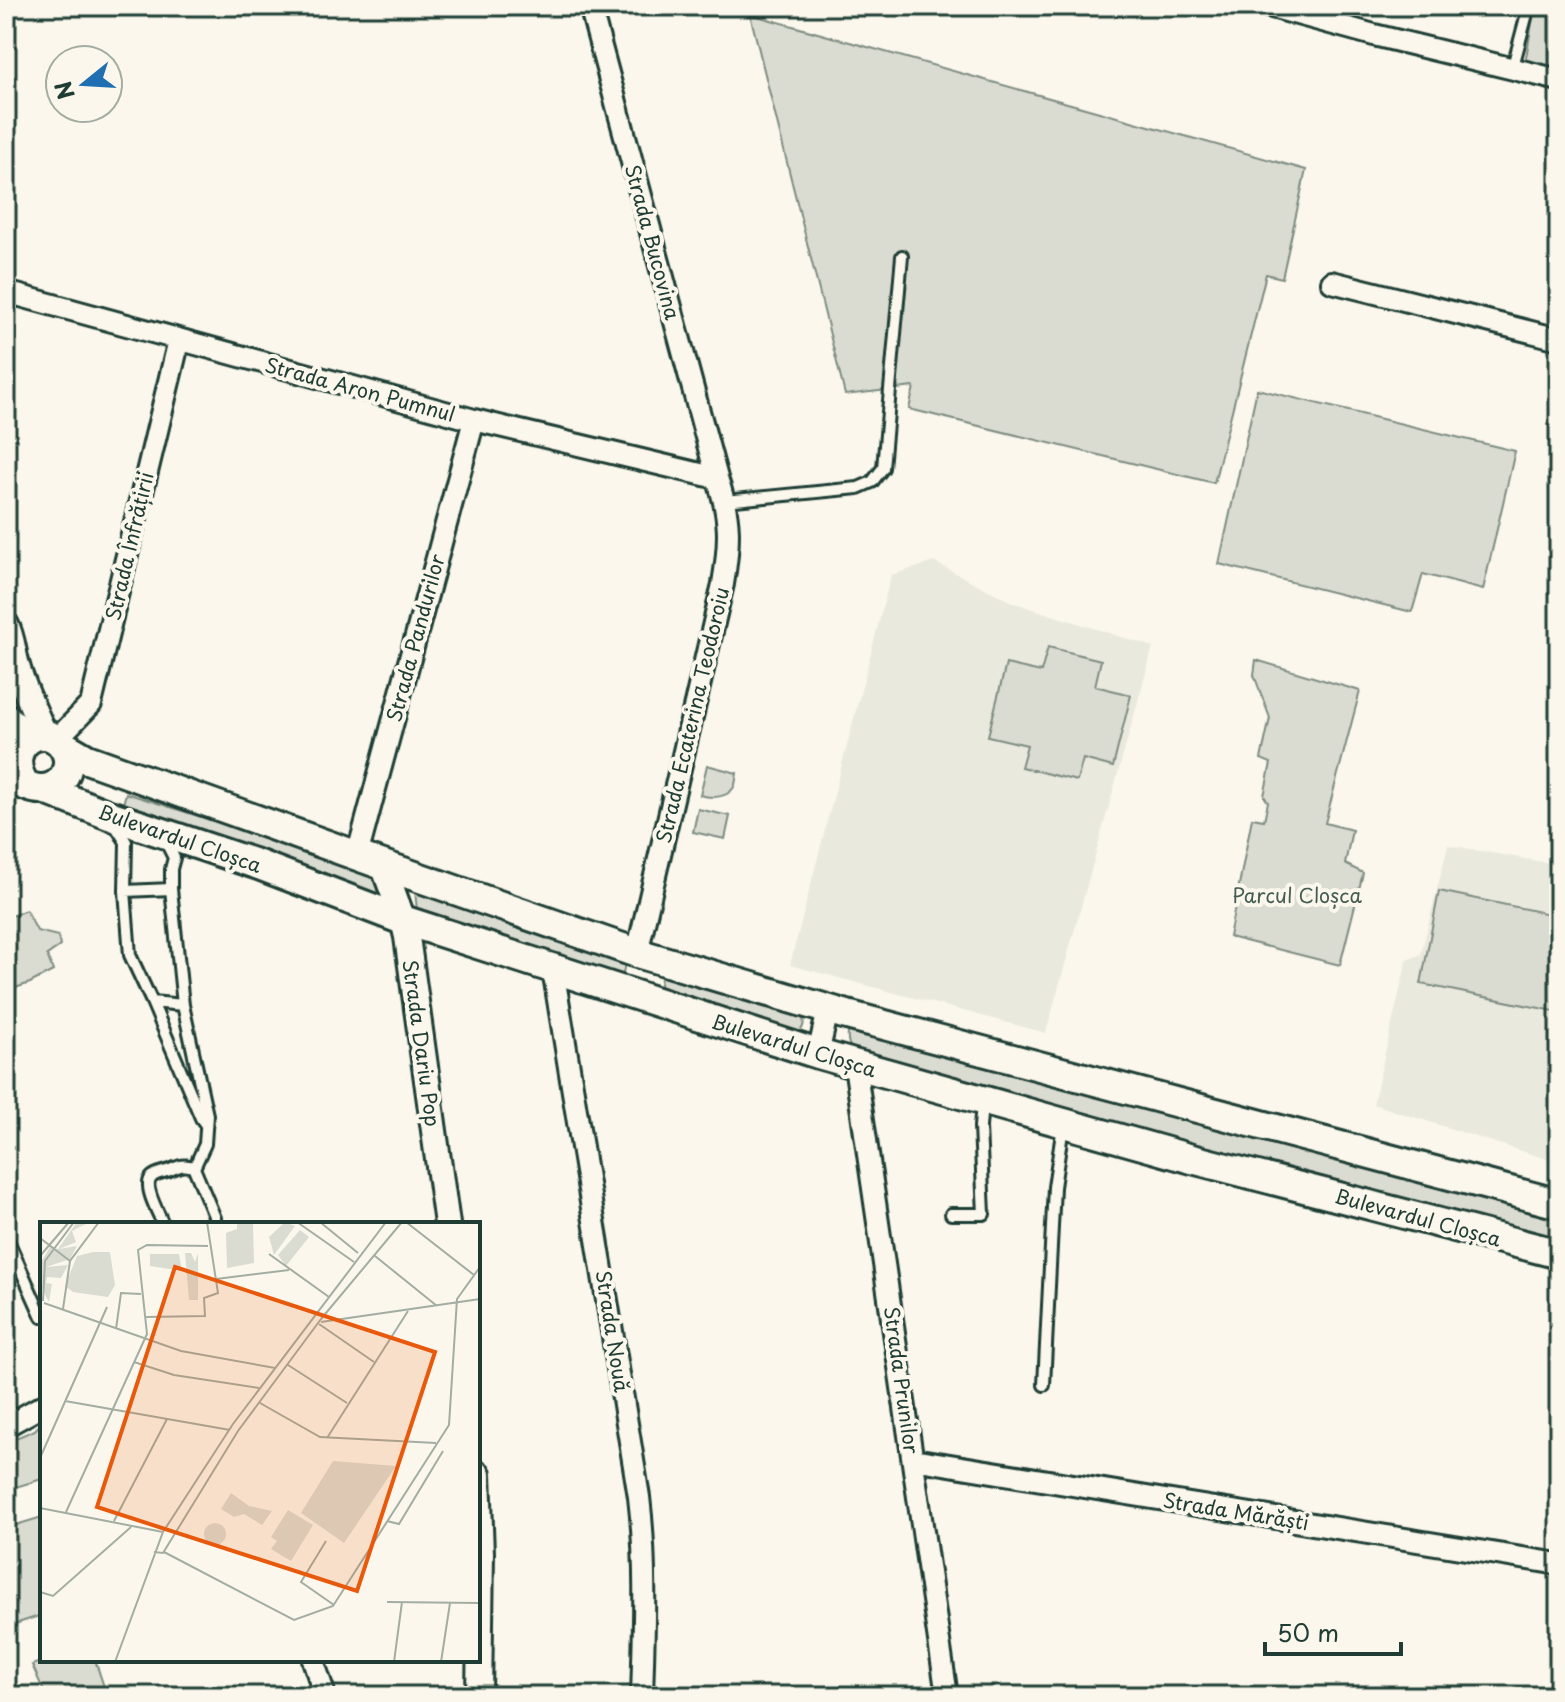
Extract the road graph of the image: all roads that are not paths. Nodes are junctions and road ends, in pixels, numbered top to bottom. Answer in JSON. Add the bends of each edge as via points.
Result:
{"nodes":[{"id":1,"x":590,"y":6,"type":"edge"},
{"id":2,"x":1268,"y":6,"type":"edge"},
{"id":3,"x":1529,"y":6,"type":"edge"},
{"id":4,"x":1512,"y":70,"type":"junction"},
{"id":5,"x":1559,"y":80,"type":"edge"},
{"id":6,"x":902,"y":256,"type":"dead end"},
{"id":7,"x":1332,"y":282,"type":"dead end"},
{"id":8,"x":6,"y":292,"type":"edge"},
{"id":9,"x":1559,"y":339,"type":"edge"},
{"id":10,"x":179,"y":340,"type":"junction"},
{"id":11,"x":474,"y":420,"type":"junction"},
{"id":12,"x":717,"y":478,"type":"junction"},
{"id":13,"x":725,"y":501,"type":"junction"},
{"id":14,"x":7,"y":636,"type":"edge"},
{"id":15,"x":6,"y":707,"type":"edge"},
{"id":16,"x":6,"y":718,"type":"edge"},
{"id":17,"x":48,"y":739,"type":"junction"},
{"id":18,"x":24,"y":783,"type":"edge"},
{"id":19,"x":109,"y":815,"type":"junction"},
{"id":20,"x":161,"y":833,"type":"junction"},
{"id":21,"x":370,"y":860,"type":"junction"},
{"id":22,"x":171,"y":889,"type":"junction"},
{"id":23,"x":125,"y":891,"type":"junction"},
{"id":24,"x":403,"y":920,"type":"junction"},
{"id":25,"x":637,"y":953,"type":"junction"},
{"id":26,"x":553,"y":969,"type":"junction"},
{"id":27,"x":152,"y":1002,"type":"junction"},
{"id":28,"x":183,"y":1005,"type":"junction"},
{"id":29,"x":828,"y":1010,"type":"junction"},
{"id":30,"x":818,"y":1054,"type":"junction"},
{"id":31,"x":855,"y":1065,"type":"junction"},
{"id":32,"x":982,"y":1101,"type":"junction"},
{"id":33,"x":1063,"y":1124,"type":"junction"},
{"id":34,"x":207,"y":1127,"type":"junction"},
{"id":35,"x":194,"y":1168,"type":"junction"},
{"id":36,"x":1559,"y":1204,"type":"edge"},
{"id":37,"x":951,"y":1214,"type":"dead end"},
{"id":38,"x":162,"y":1222,"type":"edge"},
{"id":39,"x":215,"y":1222,"type":"edge"},
{"id":40,"x":447,"y":1222,"type":"edge"},
{"id":41,"x":6,"y":1236,"type":"edge"},
{"id":42,"x":1559,"y":1254,"type":"edge"},
{"id":43,"x":40,"y":1312,"type":"edge"},
{"id":44,"x":1044,"y":1385,"type":"dead end"},
{"id":45,"x":40,"y":1407,"type":"edge"},
{"id":46,"x":6,"y":1426,"type":"edge"},
{"id":47,"x":913,"y":1459,"type":"junction"},
{"id":48,"x":480,"y":1527,"type":"edge"},
{"id":49,"x":1559,"y":1564,"type":"edge"},
{"id":50,"x":480,"y":1624,"type":"edge"},
{"id":51,"x":314,"y":1662,"type":"edge"},
{"id":52,"x":479,"y":1662,"type":"edge"},
{"id":53,"x":325,"y":1696,"type":"edge"},
{"id":54,"x":479,"y":1696,"type":"edge"},
{"id":55,"x":642,"y":1696,"type":"edge"},
{"id":56,"x":947,"y":1696,"type":"edge"}],
"edges":[{"from":1,"to":12,"type":"street","name":"Strada Bucovina"},
{"from":2,"to":4,"type":"street"},
{"from":3,"to":4,"type":"lane"},
{"from":4,"to":5,"type":"street"},
{"from":6,"to":13,"type":"lane","via":[[883,468],[872,482],[858,488]]},
{"from":7,"to":9,"type":"street"},
{"from":8,"to":10,"type":"street","name":"Strada Aron Pumnul"},
{"from":10,"to":11,"type":"street","name":"Strada Aron Pumnul"},
{"from":10,"to":17,"type":"street","name":"Strada Înfrățirii","via":[[91,704]]},
{"from":11,"to":12,"type":"street","name":"Strada Aron Pumnul"},
{"from":11,"to":21,"type":"street","name":"Strada Pandurilor"},
{"from":12,"to":13,"type":"street","name":"Strada Ecaterina Teodoroiu"},
{"from":13,"to":25,"type":"street","name":"Strada Ecaterina Teodoroiu","via":[[729,538],[723,584]]},
{"from":14,"to":17,"type":"street"},
{"from":15,"to":17,"type":"street"},
{"from":16,"to":17,"type":"main road"},
{"from":17,"to":18,"type":"main road","via":[[19,746],[14,766]]},
{"from":17,"to":18,"type":"main road","via":[[67,754],[66,773],[52,787]]},
{"from":17,"to":21,"type":"main road","via":[[87,759]]},
{"from":18,"to":19,"type":"main road","name":"Bulevardul Cloșca"},
{"from":19,"to":20,"type":"main road","name":"Bulevardul Cloșca"},
{"from":19,"to":23,"type":"lane","via":[[126,842]]},
{"from":20,"to":22,"type":"lane","via":[[174,858]]},
{"from":20,"to":24,"type":"main road","name":"Bulevardul Cloșca"},
{"from":21,"to":24,"type":"street","name":"Strada Dariu Pop"},
{"from":21,"to":25,"type":"main road"},
{"from":22,"to":23,"type":"lane"},
{"from":22,"to":28,"type":"lane"},
{"from":23,"to":27,"type":"lane","via":[[130,955]]},
{"from":24,"to":26,"type":"main road","name":"Bulevardul Cloșca"},
{"from":24,"to":40,"type":"street","name":"Strada Dariu Pop"},
{"from":25,"to":29,"type":"main road"},
{"from":26,"to":30,"type":"main road","name":"Bulevardul Cloșca"},
{"from":26,"to":55,"type":"street","name":"Strada Nouă","via":[[639,1497],[646,1587]]},
{"from":27,"to":28,"type":"lane"},
{"from":27,"to":34,"type":"lane"},
{"from":28,"to":34,"type":"lane"},
{"from":29,"to":30,"type":"street"},
{"from":29,"to":36,"type":"main road"},
{"from":30,"to":31,"type":"main road","name":"Bulevardul Cloșca"},
{"from":31,"to":32,"type":"main road","name":"Bulevardul Cloșca"},
{"from":31,"to":47,"type":"street","name":"Strada Prunilor"},
{"from":32,"to":33,"type":"main road","name":"Bulevardul Cloșca"},
{"from":32,"to":37,"type":"lane","via":[[984,1214]]},
{"from":33,"to":42,"type":"main road","name":"Bulevardul Cloșca"},
{"from":33,"to":44,"type":"lane","via":[[1054,1187]]},
{"from":34,"to":35,"type":"lane"},
{"from":35,"to":38,"type":"lane","via":[[179,1166],[148,1183]]},
{"from":35,"to":39,"type":"lane"},
{"from":41,"to":43,"type":"lane"},
{"from":45,"to":46,"type":"street"},
{"from":47,"to":49,"type":"street","name":"Strada Mărăști"},
{"from":47,"to":56,"type":"street","name":"Strada Prunilor"},
{"from":48,"to":50,"type":"street"},
{"from":51,"to":53,"type":"street"},
{"from":52,"to":54,"type":"street"}]}
